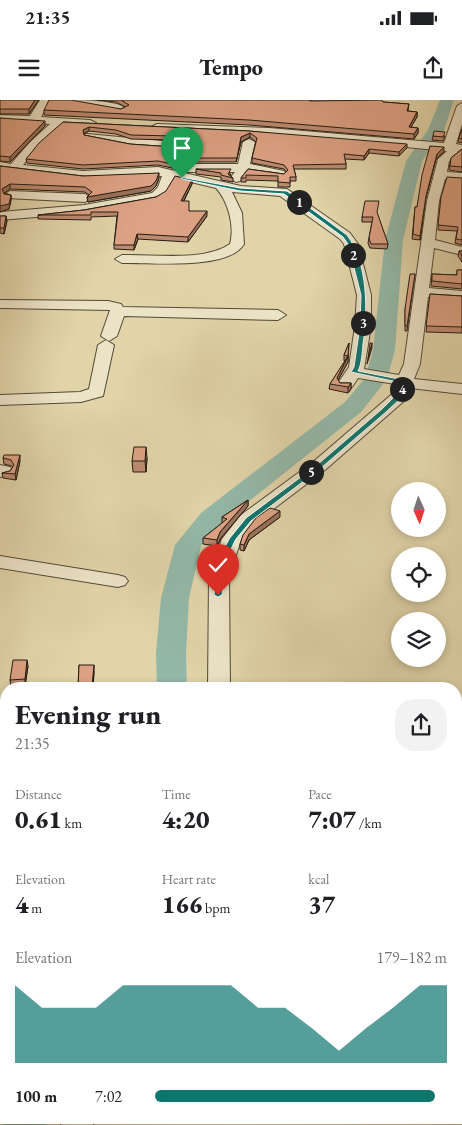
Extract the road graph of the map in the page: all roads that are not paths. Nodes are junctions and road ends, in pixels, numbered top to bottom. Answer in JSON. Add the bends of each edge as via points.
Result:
{"nodes":[{"id":1,"x":46,"y":100,"type":"edge"},
{"id":2,"x":72,"y":100,"type":"edge"},
{"id":3,"x":462,"y":106,"type":"edge"},
{"id":4,"x":0,"y":118,"type":"edge"},
{"id":5,"x":33,"y":121,"type":"junction"},
{"id":6,"x":58,"y":123,"type":"junction"},
{"id":7,"x":46,"y":133,"type":"junction"},
{"id":8,"x":295,"y":133,"type":"junction"},
{"id":9,"x":250,"y":142,"type":"dead end"},
{"id":10,"x":288,"y":145,"type":"edge"},
{"id":11,"x":174,"y":146,"type":"junction"},
{"id":12,"x":448,"y":147,"type":"edge"},
{"id":13,"x":132,"y":154,"type":"edge"},
{"id":14,"x":0,"y":166,"type":"edge"},
{"id":15,"x":15,"y":167,"type":"junction"},
{"id":16,"x":242,"y":168,"type":"junction"},
{"id":17,"x":166,"y":169,"type":"junction"},
{"id":18,"x":280,"y":174,"type":"edge"},
{"id":19,"x":440,"y":174,"type":"junction"},
{"id":20,"x":462,"y":177,"type":"edge"},
{"id":21,"x":224,"y":186,"type":"junction"},
{"id":22,"x":10,"y":196,"type":"edge"},
{"id":23,"x":133,"y":201,"type":"junction"},
{"id":24,"x":0,"y":216,"type":"edge"},
{"id":25,"x":428,"y":243,"type":"junction"},
{"id":26,"x":462,"y":251,"type":"edge"},
{"id":27,"x":122,"y":259,"type":"dead end"},
{"id":28,"x":422,"y":292,"type":"junction"},
{"id":29,"x":462,"y":295,"type":"edge"},
{"id":30,"x":0,"y":304,"type":"edge"},
{"id":31,"x":118,"y":311,"type":"junction"},
{"id":32,"x":278,"y":315,"type":"dead end"},
{"id":33,"x":406,"y":382,"type":"junction"},
{"id":34,"x":462,"y":389,"type":"edge"},
{"id":35,"x":0,"y":400,"type":"edge"},
{"id":36,"x":0,"y":562,"type":"edge"},
{"id":37,"x":118,"y":581,"type":"dead end"},
{"id":38,"x":219,"y":682,"type":"edge"}],
"edges":[{"from":1,"to":5,"type":"street"},
{"from":2,"to":6,"type":"street","via":[[126,106],[106,121]]},
{"from":3,"to":12,"type":"street"},
{"from":4,"to":5,"type":"street"},
{"from":5,"to":6,"type":"street"},
{"from":6,"to":7,"type":"street"},
{"from":7,"to":11,"type":"street"},
{"from":7,"to":15,"type":"street"},
{"from":8,"to":10,"type":"street"},
{"from":8,"to":11,"type":"street","via":[[147,126],[160,128]]},
{"from":8,"to":12,"type":"street"},
{"from":9,"to":16,"type":"street"},
{"from":11,"to":13,"type":"street","via":[[171,156]]},
{"from":12,"to":19,"type":"street","via":[[453,150],[444,159]]},
{"from":14,"to":15,"type":"street"},
{"from":15,"to":17,"type":"street","via":[[83,175]]},
{"from":16,"to":17,"type":"street"},
{"from":16,"to":18,"type":"street"},
{"from":16,"to":21,"type":"street","via":[[240,175]]},
{"from":17,"to":21,"type":"street"},
{"from":17,"to":23,"type":"street","via":[[164,188],[158,196]]},
{"from":19,"to":20,"type":"street"},
{"from":19,"to":25,"type":"street","via":[[432,201]]},
{"from":21,"to":27,"type":"street","via":[[235,211],[239,235],[233,249],[209,258]]},
{"from":21,"to":33,"type":"street","via":[[285,192],[349,240],[364,295],[355,377],[384,377]]},
{"from":22,"to":23,"type":"street"},
{"from":23,"to":24,"type":"street","via":[[41,214]]},
{"from":25,"to":26,"type":"street"},
{"from":25,"to":28,"type":"street"},
{"from":28,"to":29,"type":"street"},
{"from":28,"to":33,"type":"street","via":[[412,364]]},
{"from":30,"to":31,"type":"street","via":[[108,305]]},
{"from":31,"to":32,"type":"street"},
{"from":31,"to":35,"type":"street","via":[[97,392],[81,397]]},
{"from":33,"to":34,"type":"street"},
{"from":33,"to":38,"type":"street","via":[[398,397],[384,410],[319,466],[248,519],[232,539],[219,576]]},
{"from":36,"to":37,"type":"street"}]}
